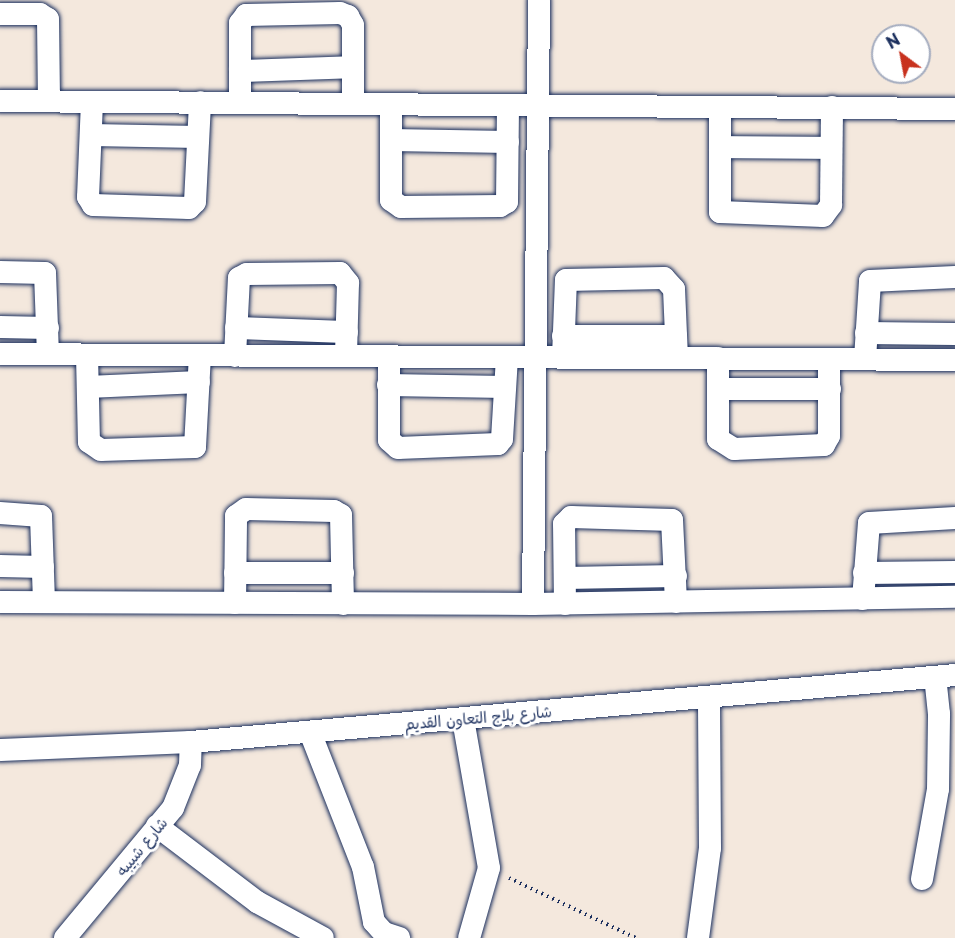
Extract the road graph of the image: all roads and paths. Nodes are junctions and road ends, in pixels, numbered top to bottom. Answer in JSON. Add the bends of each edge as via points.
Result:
{"nodes":[{"id":1,"x":539,"y":0,"type":"edge"},
{"id":2,"x":0,"y":14,"type":"edge"},
{"id":3,"x":353,"y":67,"type":"junction"},
{"id":4,"x":240,"y":71,"type":"junction"},
{"id":5,"x":0,"y":101,"type":"edge"},
{"id":6,"x":49,"y":101,"type":"junction"},
{"id":7,"x":92,"y":102,"type":"junction"},
{"id":8,"x":200,"y":102,"type":"junction"},
{"id":9,"x":240,"y":103,"type":"junction"},
{"id":10,"x":353,"y":104,"type":"junction"},
{"id":11,"x":391,"y":104,"type":"junction"},
{"id":12,"x":508,"y":105,"type":"junction"},
{"id":13,"x":540,"y":106,"type":"junction"},
{"id":14,"x":720,"y":107,"type":"junction"},
{"id":15,"x":832,"y":108,"type":"junction"},
{"id":16,"x":955,"y":109,"type":"edge"},
{"id":17,"x":91,"y":135,"type":"junction"},
{"id":18,"x":198,"y":137,"type":"junction"},
{"id":19,"x":391,"y":140,"type":"junction"},
{"id":20,"x":508,"y":141,"type":"junction"},
{"id":21,"x":720,"y":147,"type":"junction"},
{"id":22,"x":831,"y":148,"type":"junction"},
{"id":23,"x":0,"y":272,"type":"edge"},
{"id":24,"x":955,"y":277,"type":"edge"},
{"id":25,"x":0,"y":327,"type":"edge"},
{"id":26,"x":48,"y":328,"type":"junction"},
{"id":27,"x":236,"y":328,"type":"junction"},
{"id":28,"x":347,"y":332,"type":"junction"},
{"id":29,"x":866,"y":333,"type":"junction"},
{"id":30,"x":955,"y":334,"type":"edge"},
{"id":31,"x":563,"y":347,"type":"junction"},
{"id":32,"x":677,"y":347,"type":"junction"},
{"id":33,"x":0,"y":354,"type":"edge"},
{"id":34,"x":48,"y":354,"type":"junction"},
{"id":35,"x":87,"y":355,"type":"junction"},
{"id":36,"x":200,"y":355,"type":"junction"},
{"id":37,"x":235,"y":356,"type":"junction"},
{"id":38,"x":346,"y":356,"type":"junction"},
{"id":39,"x":389,"y":356,"type":"junction"},
{"id":40,"x":507,"y":357,"type":"junction"},
{"id":41,"x":535,"y":357,"type":"junction"},
{"id":42,"x":717,"y":358,"type":"junction"},
{"id":43,"x":829,"y":359,"type":"junction"},
{"id":44,"x":865,"y":359,"type":"junction"},
{"id":45,"x":955,"y":360,"type":"edge"},
{"id":46,"x":199,"y":382,"type":"junction"},
{"id":47,"x":388,"y":386,"type":"junction"},
{"id":48,"x":88,"y":387,"type":"junction"},
{"id":49,"x":505,"y":387,"type":"junction"},
{"id":50,"x":718,"y":388,"type":"junction"},
{"id":51,"x":830,"y":389,"type":"junction"},
{"id":52,"x":0,"y":513,"type":"edge"},
{"id":53,"x":955,"y":518,"type":"edge"},
{"id":54,"x":0,"y":566,"type":"edge"},
{"id":55,"x":43,"y":567,"type":"junction"},
{"id":56,"x":955,"y":572,"type":"edge"},
{"id":57,"x":235,"y":573,"type":"junction"},
{"id":58,"x":343,"y":573,"type":"junction"},
{"id":59,"x":864,"y":573,"type":"junction"},
{"id":60,"x":676,"y":576,"type":"junction"},
{"id":61,"x":565,"y":578,"type":"junction"},
{"id":62,"x":955,"y":597,"type":"edge"},
{"id":63,"x":863,"y":599,"type":"junction"},
{"id":64,"x":0,"y":602,"type":"edge"},
{"id":65,"x":44,"y":602,"type":"junction"},
{"id":66,"x":676,"y":602,"type":"junction"},
{"id":67,"x":235,"y":603,"type":"junction"},
{"id":68,"x":344,"y":603,"type":"junction"},
{"id":69,"x":533,"y":604,"type":"junction"},
{"id":70,"x":565,"y":604,"type":"junction"},
{"id":71,"x":945,"y":676,"type":"edge"},
{"id":72,"x":709,"y":698,"type":"junction"},
{"id":73,"x":463,"y":719,"type":"junction"},
{"id":74,"x":309,"y":732,"type":"junction"},
{"id":75,"x":191,"y":742,"type":"junction"},
{"id":76,"x":0,"y":750,"type":"edge"},
{"id":77,"x":157,"y":826,"type":"junction"},
{"id":78,"x":489,"y":868,"type":"junction"},
{"id":79,"x":922,"y":879,"type":"dead end"},
{"id":80,"x":367,"y":930,"type":"edge"},
{"id":81,"x":65,"y":938,"type":"edge"},
{"id":82,"x":323,"y":938,"type":"edge"},
{"id":83,"x":399,"y":938,"type":"edge"},
{"id":84,"x":469,"y":938,"type":"edge"},
{"id":85,"x":636,"y":938,"type":"edge"},
{"id":86,"x":698,"y":938,"type":"edge"}],
"edges":[{"from":1,"to":13,"type":"street"},
{"from":2,"to":6,"type":"street","via":[[40,14],[48,19]]},
{"from":3,"to":4,"type":"street"},
{"from":3,"to":4,"type":"street","via":[[353,25],[348,16],[256,13],[246,15],[240,23]]},
{"from":3,"to":10,"type":"street"},
{"from":4,"to":9,"type":"street"},
{"from":5,"to":6,"type":"street"},
{"from":6,"to":7,"type":"street"},
{"from":7,"to":8,"type":"street"},
{"from":7,"to":17,"type":"street"},
{"from":8,"to":9,"type":"street"},
{"from":8,"to":18,"type":"street"},
{"from":9,"to":10,"type":"street"},
{"from":10,"to":11,"type":"street"},
{"from":11,"to":12,"type":"street"},
{"from":11,"to":19,"type":"street"},
{"from":12,"to":13,"type":"street"},
{"from":12,"to":20,"type":"street"},
{"from":13,"to":14,"type":"street"},
{"from":13,"to":41,"type":"street"},
{"from":14,"to":15,"type":"street"},
{"from":14,"to":21,"type":"street"},
{"from":15,"to":16,"type":"street"},
{"from":15,"to":22,"type":"street"},
{"from":17,"to":18,"type":"street"},
{"from":17,"to":18,"type":"street","via":[[88,197],[97,207],[193,206]]},
{"from":19,"to":20,"type":"street"},
{"from":19,"to":20,"type":"street","via":[[391,200],[401,207],[500,206],[508,195]]},
{"from":21,"to":22,"type":"street"},
{"from":21,"to":22,"type":"street","via":[[717,205],[723,214],[823,216],[831,205]]},
{"from":23,"to":26,"type":"street","via":[[45,273]]},
{"from":24,"to":29,"type":"street","via":[[870,281]]},
{"from":25,"to":26,"type":"street"},
{"from":26,"to":34,"type":"street"},
{"from":27,"to":28,"type":"street"},
{"from":27,"to":28,"type":"street","via":[[239,278],[247,274],[340,273],[348,283]]},
{"from":27,"to":37,"type":"street"},
{"from":28,"to":38,"type":"street"},
{"from":29,"to":30,"type":"street"},
{"from":29,"to":44,"type":"street"},
{"from":31,"to":32,"type":"street"},
{"from":31,"to":32,"type":"street","via":[[564,284],[572,278],[664,278],[674,288]]},
{"from":31,"to":41,"type":"street"},
{"from":32,"to":42,"type":"street"},
{"from":33,"to":34,"type":"street"},
{"from":34,"to":35,"type":"street"},
{"from":35,"to":36,"type":"street"},
{"from":35,"to":48,"type":"street"},
{"from":36,"to":37,"type":"street"},
{"from":36,"to":46,"type":"street"},
{"from":37,"to":38,"type":"street"},
{"from":38,"to":39,"type":"street"},
{"from":39,"to":40,"type":"street"},
{"from":39,"to":47,"type":"street"},
{"from":40,"to":41,"type":"street"},
{"from":40,"to":49,"type":"street"},
{"from":41,"to":69,"type":"street"},
{"from":42,"to":43,"type":"street"},
{"from":42,"to":50,"type":"street"},
{"from":43,"to":44,"type":"street"},
{"from":43,"to":51,"type":"street"},
{"from":44,"to":45,"type":"street"},
{"from":46,"to":48,"type":"street"},
{"from":46,"to":48,"type":"street","via":[[198,442],[190,449],[95,448],[89,442]]},
{"from":47,"to":49,"type":"street"},
{"from":47,"to":49,"type":"street","via":[[388,440],[398,448],[498,444],[502,439]]},
{"from":50,"to":51,"type":"street"},
{"from":50,"to":51,"type":"street","via":[[718,440],[734,450],[819,448],[830,436]]},
{"from":52,"to":55,"type":"street","via":[[41,516]]},
{"from":53,"to":59,"type":"street","via":[[868,523]]},
{"from":54,"to":55,"type":"street"},
{"from":55,"to":65,"type":"street"},
{"from":56,"to":59,"type":"street"},
{"from":57,"to":58,"type":"street"},
{"from":57,"to":58,"type":"street","via":[[236,516],[246,509],[334,511],[341,515]]},
{"from":57,"to":67,"type":"street"},
{"from":58,"to":68,"type":"street"},
{"from":59,"to":63,"type":"street"},
{"from":60,"to":61,"type":"street"},
{"from":60,"to":61,"type":"street","via":[[672,520],[571,517],[564,524]]},
{"from":60,"to":66,"type":"street"},
{"from":61,"to":70,"type":"street"},
{"from":62,"to":63,"type":"street"},
{"from":63,"to":66,"type":"street"},
{"from":64,"to":65,"type":"street"},
{"from":65,"to":67,"type":"street"},
{"from":66,"to":70,"type":"street"},
{"from":67,"to":68,"type":"street"},
{"from":68,"to":69,"type":"street"},
{"from":69,"to":70,"type":"street"},
{"from":71,"to":72,"type":"street","name":"شارع بلاج التعاون القديم"},
{"from":71,"to":79,"type":"street","via":[[939,714],[938,789]]},
{"from":72,"to":73,"type":"street","name":"شارع بلاج التعاون القديم"},
{"from":72,"to":86,"type":"street","via":[[710,848]]},
{"from":73,"to":74,"type":"street","name":"شارع بلاج التعاون القديم"},
{"from":73,"to":78,"type":"street"},
{"from":74,"to":75,"type":"street","name":"شارع بلاج التعاون القديم"},
{"from":74,"to":80,"type":"street","via":[[363,867]]},
{"from":75,"to":76,"type":"street","name":"شارع بلاج التعاون القديم"},
{"from":75,"to":77,"type":"street","name":"شارع شبيبه","via":[[184,788]]},
{"from":77,"to":81,"type":"street","name":"شارع شبيبه"},
{"from":77,"to":82,"type":"street","via":[[257,902]]},
{"from":78,"to":84,"type":"street"},
{"from":78,"to":85,"type":"path"},
{"from":80,"to":83,"type":"street"}]}
